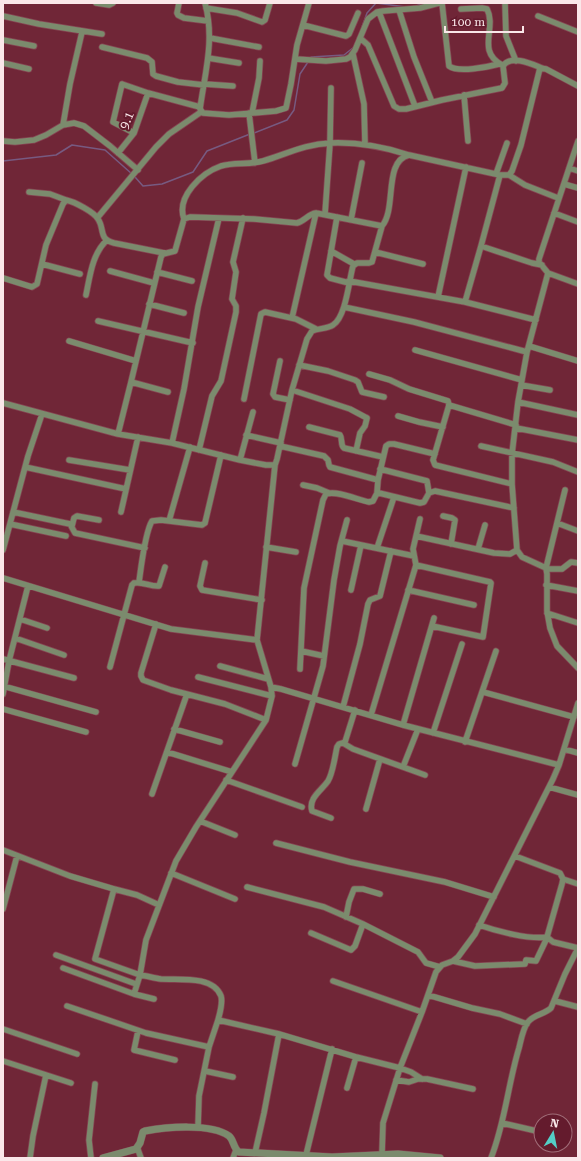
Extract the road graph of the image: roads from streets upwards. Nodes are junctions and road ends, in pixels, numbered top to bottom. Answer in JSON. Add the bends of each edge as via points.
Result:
{"nodes":[{"id":1,"x":96,"y":3,"type":"edge"},
{"id":2,"x":113,"y":3,"type":"edge"},
{"id":3,"x":179,"y":3,"type":"edge"},
{"id":4,"x":270,"y":3,"type":"edge"},
{"id":5,"x":309,"y":3,"type":"edge"},
{"id":6,"x":440,"y":3,"type":"edge"},
{"id":7,"x":505,"y":3,"type":"edge"},
{"id":8,"x":205,"y":6,"type":"edge"},
{"id":9,"x":461,"y":9,"type":"dead end"},
{"id":10,"x":399,"y":10,"type":"junction"},
{"id":11,"x":378,"y":12,"type":"junction"},
{"id":12,"x":358,"y":13,"type":"dead end"},
{"id":13,"x":3,"y":16,"type":"edge"},
{"id":14,"x":538,"y":16,"type":"dead end"},
{"id":15,"x":208,"y":22,"type":"junction"},
{"id":16,"x":303,"y":25,"type":"junction"},
{"id":17,"x":82,"y":32,"type":"junction"},
{"id":18,"x":578,"y":32,"type":"edge"},
{"id":19,"x":102,"y":34,"type":"dead end"},
{"id":20,"x":210,"y":38,"type":"junction"},
{"id":21,"x":360,"y":38,"type":"junction"},
{"id":22,"x":3,"y":40,"type":"edge"},
{"id":23,"x":34,"y":46,"type":"dead end"},
{"id":24,"x":102,"y":47,"type":"dead end"},
{"id":25,"x":259,"y":47,"type":"dead end"},
{"id":26,"x":353,"y":54,"type":"junction"},
{"id":27,"x":208,"y":58,"type":"junction"},
{"id":28,"x":295,"y":59,"type":"junction"},
{"id":29,"x":260,"y":61,"type":"dead end"},
{"id":30,"x":516,"y":61,"type":"junction"},
{"id":31,"x":3,"y":63,"type":"edge"},
{"id":32,"x":239,"y":63,"type":"dead end"},
{"id":33,"x":501,"y":65,"type":"junction"},
{"id":34,"x":542,"y":68,"type":"junction"},
{"id":35,"x":29,"y":70,"type":"dead end"},
{"id":36,"x":204,"y":85,"type":"junction"},
{"id":37,"x":233,"y":86,"type":"dead end"},
{"id":38,"x":578,"y":86,"type":"edge"},
{"id":39,"x":331,"y":88,"type":"dead end"},
{"id":40,"x":148,"y":93,"type":"junction"},
{"id":41,"x":464,"y":95,"type":"junction"},
{"id":42,"x":432,"y":102,"type":"junction"},
{"id":43,"x":415,"y":106,"type":"junction"},
{"id":44,"x":200,"y":109,"type":"junction"},
{"id":45,"x":251,"y":113,"type":"junction"},
{"id":46,"x":63,"y":125,"type":"junction"},
{"id":47,"x":134,"y":133,"type":"junction"},
{"id":48,"x":3,"y":141,"type":"edge"},
{"id":49,"x":468,"y":141,"type":"dead end"},
{"id":50,"x":578,"y":141,"type":"edge"},
{"id":51,"x":330,"y":143,"type":"junction"},
{"id":52,"x":507,"y":143,"type":"dead end"},
{"id":53,"x":365,"y":144,"type":"junction"},
{"id":54,"x":118,"y":153,"type":"junction"},
{"id":55,"x":409,"y":155,"type":"junction"},
{"id":56,"x":255,"y":163,"type":"junction"},
{"id":57,"x":362,"y":163,"type":"dead end"},
{"id":58,"x":466,"y":167,"type":"junction"},
{"id":59,"x":569,"y":168,"type":"junction"},
{"id":60,"x":138,"y":171,"type":"junction"},
{"id":61,"x":578,"y":171,"type":"edge"},
{"id":62,"x":498,"y":174,"type":"junction"},
{"id":63,"x":509,"y":175,"type":"junction"},
{"id":64,"x":564,"y":184,"type":"junction"},
{"id":65,"x":578,"y":188,"type":"edge"},
{"id":66,"x":29,"y":192,"type":"dead end"},
{"id":67,"x":558,"y":198,"type":"junction"},
{"id":68,"x":66,"y":200,"type":"junction"},
{"id":69,"x":316,"y":213,"type":"junction"},
{"id":70,"x":554,"y":213,"type":"junction"},
{"id":71,"x":325,"y":214,"type":"junction"},
{"id":72,"x":337,"y":217,"type":"junction"},
{"id":73,"x":98,"y":218,"type":"junction"},
{"id":74,"x":219,"y":218,"type":"junction"},
{"id":75,"x":242,"y":218,"type":"junction"},
{"id":76,"x":184,"y":219,"type":"junction"},
{"id":77,"x":351,"y":220,"type":"junction"},
{"id":78,"x":578,"y":222,"type":"edge"},
{"id":79,"x":382,"y":226,"type":"junction"},
{"id":80,"x":107,"y":240,"type":"junction"},
{"id":81,"x":481,"y":246,"type":"junction"},
{"id":82,"x":331,"y":251,"type":"junction"},
{"id":83,"x":375,"y":252,"type":"junction"},
{"id":84,"x":164,"y":253,"type":"junction"},
{"id":85,"x":42,"y":264,"type":"junction"},
{"id":86,"x":354,"y":264,"type":"junction"},
{"id":87,"x":423,"y":264,"type":"dead end"},
{"id":88,"x":542,"y":265,"type":"junction"},
{"id":89,"x":110,"y":271,"type":"dead end"},
{"id":90,"x":157,"y":272,"type":"junction"},
{"id":91,"x":548,"y":273,"type":"junction"},
{"id":92,"x":80,"y":274,"type":"dead end"},
{"id":93,"x":3,"y":278,"type":"edge"},
{"id":94,"x":192,"y":281,"type":"dead end"},
{"id":95,"x":349,"y":282,"type":"junction"},
{"id":96,"x":154,"y":283,"type":"junction"},
{"id":97,"x":578,"y":284,"type":"edge"},
{"id":98,"x":86,"y":294,"type":"dead end"},
{"id":99,"x":438,"y":297,"type":"junction"},
{"id":100,"x":465,"y":302,"type":"junction"},
{"id":101,"x":149,"y":304,"type":"junction"},
{"id":102,"x":344,"y":307,"type":"junction"},
{"id":103,"x":184,"y":313,"type":"dead end"},
{"id":104,"x":292,"y":318,"type":"junction"},
{"id":105,"x":536,"y":320,"type":"junction"},
{"id":106,"x":98,"y":321,"type":"dead end"},
{"id":107,"x":316,"y":329,"type":"junction"},
{"id":108,"x":143,"y":332,"type":"junction"},
{"id":109,"x":69,"y":341,"type":"dead end"},
{"id":110,"x":193,"y":343,"type":"junction"},
{"id":111,"x":529,"y":346,"type":"junction"},
{"id":112,"x":415,"y":350,"type":"dead end"},
{"id":113,"x":527,"y":352,"type":"junction"},
{"id":114,"x":136,"y":361,"type":"junction"},
{"id":115,"x":280,"y":361,"type":"dead end"},
{"id":116,"x":578,"y":361,"type":"edge"},
{"id":117,"x":299,"y":365,"type":"junction"},
{"id":118,"x":369,"y":374,"type":"dead end"},
{"id":119,"x":132,"y":382,"type":"junction"},
{"id":120,"x":521,"y":383,"type":"junction"},
{"id":121,"x":292,"y":390,"type":"junction"},
{"id":122,"x":550,"y":390,"type":"dead end"},
{"id":123,"x":168,"y":392,"type":"dead end"},
{"id":124,"x":384,"y":397,"type":"dead end"},
{"id":125,"x":244,"y":398,"type":"dead end"},
{"id":126,"x":290,"y":400,"type":"junction"},
{"id":127,"x":518,"y":402,"type":"junction"},
{"id":128,"x":3,"y":403,"type":"edge"},
{"id":129,"x":449,"y":405,"type":"junction"},
{"id":130,"x":252,"y":412,"type":"dead end"},
{"id":131,"x":42,"y":414,"type":"junction"},
{"id":132,"x":578,"y":415,"type":"edge"},
{"id":133,"x":398,"y":416,"type":"dead end"},
{"id":134,"x":309,"y":427,"type":"dead end"},
{"id":135,"x":442,"y":427,"type":"junction"},
{"id":136,"x":516,"y":427,"type":"junction"},
{"id":137,"x":118,"y":434,"type":"junction"},
{"id":138,"x":246,"y":435,"type":"junction"},
{"id":139,"x":138,"y":437,"type":"junction"},
{"id":140,"x":578,"y":440,"type":"edge"},
{"id":141,"x":172,"y":443,"type":"junction"},
{"id":142,"x":280,"y":444,"type":"junction"},
{"id":143,"x":481,"y":446,"type":"dead end"},
{"id":144,"x":190,"y":447,"type":"junction"},
{"id":145,"x":199,"y":450,"type":"junction"},
{"id":146,"x":356,"y":451,"type":"junction"},
{"id":147,"x":435,"y":454,"type":"junction"},
{"id":148,"x":512,"y":454,"type":"junction"},
{"id":149,"x":221,"y":455,"type":"junction"},
{"id":150,"x":383,"y":457,"type":"junction"},
{"id":151,"x":69,"y":460,"type":"dead end"},
{"id":152,"x":240,"y":460,"type":"junction"},
{"id":153,"x":275,"y":465,"type":"junction"},
{"id":154,"x":25,"y":467,"type":"junction"},
{"id":155,"x":380,"y":469,"type":"junction"},
{"id":156,"x":130,"y":470,"type":"junction"},
{"id":157,"x":578,"y":472,"type":"edge"},
{"id":158,"x":378,"y":480,"type":"junction"},
{"id":159,"x":512,"y":484,"type":"junction"},
{"id":160,"x":303,"y":485,"type":"dead end"},
{"id":161,"x":126,"y":489,"type":"junction"},
{"id":162,"x":565,"y":490,"type":"dead end"},
{"id":163,"x":329,"y":493,"type":"junction"},
{"id":164,"x":377,"y":493,"type":"junction"},
{"id":165,"x":429,"y":493,"type":"junction"},
{"id":166,"x":394,"y":496,"type":"junction"},
{"id":167,"x":514,"y":508,"type":"junction"},
{"id":168,"x":13,"y":512,"type":"junction"},
{"id":169,"x":121,"y":512,"type":"dead end"},
{"id":170,"x":443,"y":516,"type":"dead end"},
{"id":171,"x":420,"y":519,"type":"dead end"},
{"id":172,"x":99,"y":520,"type":"dead end"},
{"id":173,"x":347,"y":520,"type":"dead end"},
{"id":174,"x":169,"y":521,"type":"junction"},
{"id":175,"x":557,"y":523,"type":"junction"},
{"id":176,"x":10,"y":524,"type":"junction"},
{"id":177,"x":485,"y":524,"type":"dead end"},
{"id":178,"x":72,"y":526,"type":"junction"},
{"id":179,"x":578,"y":530,"type":"edge"},
{"id":180,"x":66,"y":536,"type":"dead end"},
{"id":181,"x":416,"y":536,"type":"junction"},
{"id":182,"x":342,"y":541,"type":"junction"},
{"id":183,"x":451,"y":544,"type":"junction"},
{"id":184,"x":361,"y":545,"type":"junction"},
{"id":185,"x":266,"y":547,"type":"junction"},
{"id":186,"x":145,"y":548,"type":"junction"},
{"id":187,"x":377,"y":548,"type":"junction"},
{"id":188,"x":478,"y":549,"type":"junction"},
{"id":189,"x":3,"y":550,"type":"edge"},
{"id":190,"x":517,"y":550,"type":"junction"},
{"id":191,"x":391,"y":551,"type":"junction"},
{"id":192,"x":296,"y":552,"type":"dead end"},
{"id":193,"x":414,"y":556,"type":"junction"},
{"id":194,"x":205,"y":563,"type":"dead end"},
{"id":195,"x":578,"y":563,"type":"edge"},
{"id":196,"x":416,"y":566,"type":"junction"},
{"id":197,"x":165,"y":567,"type":"dead end"},
{"id":198,"x":546,"y":568,"type":"junction"},
{"id":199,"x":3,"y":578,"type":"edge"},
{"id":200,"x":139,"y":582,"type":"junction"},
{"id":201,"x":546,"y":585,"type":"junction"},
{"id":202,"x":28,"y":586,"type":"junction"},
{"id":203,"x":351,"y":590,"type":"dead end"},
{"id":204,"x":408,"y":590,"type":"junction"},
{"id":205,"x":578,"y":591,"type":"edge"},
{"id":206,"x":262,"y":600,"type":"junction"},
{"id":207,"x":474,"y":605,"type":"dead end"},
{"id":208,"x":547,"y":613,"type":"junction"},
{"id":209,"x":125,"y":615,"type":"junction"},
{"id":210,"x":434,"y":618,"type":"dead end"},
{"id":211,"x":20,"y":619,"type":"junction"},
{"id":212,"x":578,"y":622,"type":"edge"},
{"id":213,"x":156,"y":624,"type":"junction"},
{"id":214,"x":432,"y":626,"type":"junction"},
{"id":215,"x":48,"y":628,"type":"dead end"},
{"id":216,"x":15,"y":638,"type":"junction"},
{"id":217,"x":257,"y":640,"type":"junction"},
{"id":218,"x":462,"y":644,"type":"dead end"},
{"id":219,"x":300,"y":652,"type":"junction"},
{"id":220,"x":496,"y":652,"type":"dead end"},
{"id":221,"x":64,"y":655,"type":"dead end"},
{"id":222,"x":324,"y":656,"type":"junction"},
{"id":223,"x":6,"y":660,"type":"edge"},
{"id":224,"x":220,"y":666,"type":"dead end"},
{"id":225,"x":110,"y":667,"type":"dead end"},
{"id":226,"x":578,"y":668,"type":"edge"},
{"id":227,"x":300,"y":669,"type":"dead end"},
{"id":228,"x":198,"y":677,"type":"dead end"},
{"id":229,"x":74,"y":678,"type":"dead end"},
{"id":230,"x":268,"y":679,"type":"junction"},
{"id":231,"x":4,"y":686,"type":"edge"},
{"id":232,"x":271,"y":688,"type":"junction"},
{"id":233,"x":483,"y":692,"type":"junction"},
{"id":234,"x":3,"y":694,"type":"edge"},
{"id":235,"x":187,"y":694,"type":"junction"},
{"id":236,"x":272,"y":696,"type":"junction"},
{"id":237,"x":313,"y":698,"type":"junction"},
{"id":238,"x":578,"y":703,"type":"edge"},
{"id":239,"x":343,"y":707,"type":"junction"},
{"id":240,"x":3,"y":709,"type":"edge"},
{"id":241,"x":355,"y":710,"type":"junction"},
{"id":242,"x":96,"y":712,"type":"dead end"},
{"id":243,"x":371,"y":715,"type":"junction"},
{"id":244,"x":575,"y":715,"type":"edge"},
{"id":245,"x":266,"y":720,"type":"junction"},
{"id":246,"x":403,"y":726,"type":"junction"},
{"id":247,"x":174,"y":729,"type":"junction"},
{"id":248,"x":418,"y":729,"type":"junction"},
{"id":249,"x":86,"y":732,"type":"dead end"},
{"id":250,"x":433,"y":733,"type":"junction"},
{"id":251,"x":220,"y":742,"type":"dead end"},
{"id":252,"x":465,"y":742,"type":"junction"},
{"id":253,"x":343,"y":743,"type":"junction"},
{"id":254,"x":564,"y":749,"type":"junction"},
{"id":255,"x":167,"y":752,"type":"junction"},
{"id":256,"x":578,"y":753,"type":"edge"},
{"id":257,"x":380,"y":759,"type":"junction"},
{"id":258,"x":295,"y":764,"type":"dead end"},
{"id":259,"x":559,"y":765,"type":"junction"},
{"id":260,"x":403,"y":767,"type":"junction"},
{"id":261,"x":232,"y":772,"type":"junction"},
{"id":262,"x":425,"y":775,"type":"dead end"},
{"id":263,"x":226,"y":780,"type":"junction"},
{"id":264,"x":549,"y":787,"type":"junction"},
{"id":265,"x":152,"y":794,"type":"dead end"},
{"id":266,"x":578,"y":795,"type":"edge"},
{"id":267,"x":302,"y":807,"type":"dead end"},
{"id":268,"x":366,"y":809,"type":"dead end"},
{"id":269,"x":331,"y":818,"type":"dead end"},
{"id":270,"x":200,"y":821,"type":"junction"},
{"id":271,"x":235,"y":835,"type":"dead end"},
{"id":272,"x":276,"y":842,"type":"dead end"},
{"id":273,"x":3,"y":850,"type":"edge"},
{"id":274,"x":17,"y":856,"type":"junction"},
{"id":275,"x":515,"y":856,"type":"junction"},
{"id":276,"x":171,"y":873,"type":"junction"},
{"id":277,"x":563,"y":879,"type":"junction"},
{"id":278,"x":578,"y":884,"type":"edge"},
{"id":279,"x":247,"y":887,"type":"dead end"},
{"id":280,"x":114,"y":889,"type":"junction"},
{"id":281,"x":380,"y":894,"type":"dead end"},
{"id":282,"x":494,"y":897,"type":"junction"},
{"id":283,"x":235,"y":900,"type":"dead end"},
{"id":284,"x":159,"y":905,"type":"junction"},
{"id":285,"x":3,"y":909,"type":"edge"},
{"id":286,"x":346,"y":917,"type":"junction"},
{"id":287,"x":363,"y":924,"type":"junction"},
{"id":288,"x":479,"y":925,"type":"junction"},
{"id":289,"x":312,"y":932,"type":"dead end"},
{"id":290,"x":547,"y":937,"type":"junction"},
{"id":291,"x":56,"y":955,"type":"dead end"},
{"id":292,"x":453,"y":961,"type":"junction"},
{"id":293,"x":440,"y":967,"type":"junction"},
{"id":294,"x":63,"y":968,"type":"dead end"},
{"id":295,"x":140,"y":975,"type":"junction"},
{"id":296,"x":333,"y":981,"type":"dead end"},
{"id":297,"x":136,"y":984,"type":"junction"},
{"id":298,"x":134,"y":994,"type":"junction"},
{"id":299,"x":428,"y":995,"type":"junction"},
{"id":300,"x":154,"y":999,"type":"dead end"},
{"id":301,"x":555,"y":1001,"type":"junction"},
{"id":302,"x":67,"y":1006,"type":"dead end"},
{"id":303,"x":578,"y":1007,"type":"edge"},
{"id":304,"x":422,"y":1012,"type":"junction"},
{"id":305,"x":218,"y":1020,"type":"junction"},
{"id":306,"x":527,"y":1024,"type":"junction"},
{"id":307,"x":3,"y":1029,"type":"edge"},
{"id":308,"x":138,"y":1031,"type":"junction"},
{"id":309,"x":279,"y":1034,"type":"junction"},
{"id":310,"x":209,"y":1047,"type":"junction"},
{"id":311,"x":332,"y":1049,"type":"junction"},
{"id":312,"x":78,"y":1054,"type":"dead end"},
{"id":313,"x":356,"y":1057,"type":"junction"},
{"id":314,"x":175,"y":1060,"type":"dead end"},
{"id":315,"x":3,"y":1061,"type":"edge"},
{"id":316,"x":400,"y":1068,"type":"junction"},
{"id":317,"x":205,"y":1071,"type":"junction"},
{"id":318,"x":46,"y":1075,"type":"junction"},
{"id":319,"x":233,"y":1077,"type":"dead end"},
{"id":320,"x":422,"y":1079,"type":"junction"},
{"id":321,"x":396,"y":1080,"type":"junction"},
{"id":322,"x":71,"y":1083,"type":"dead end"},
{"id":323,"x":95,"y":1084,"type":"dead end"},
{"id":324,"x":347,"y":1088,"type":"dead end"},
{"id":325,"x":473,"y":1089,"type":"dead end"},
{"id":326,"x":502,"y":1123,"type":"junction"},
{"id":327,"x":198,"y":1127,"type":"junction"},
{"id":328,"x":533,"y":1130,"type":"edge"},
{"id":329,"x":137,"y":1147,"type":"junction"},
{"id":330,"x":236,"y":1150,"type":"junction"},
{"id":331,"x":255,"y":1153,"type":"junction"},
{"id":332,"x":382,"y":1154,"type":"junction"},
{"id":333,"x":310,"y":1156,"type":"edge"},
{"id":334,"x":373,"y":1156,"type":"edge"},
{"id":335,"x":30,"y":1158,"type":"edge"},
{"id":336,"x":91,"y":1158,"type":"edge"},
{"id":337,"x":104,"y":1158,"type":"edge"},
{"id":338,"x":141,"y":1158,"type":"edge"},
{"id":339,"x":233,"y":1158,"type":"edge"},
{"id":340,"x":440,"y":1158,"type":"edge"},
{"id":341,"x":491,"y":1158,"type":"edge"}],
"edges":[{"from":1,"to":2,"type":"street"},
{"from":3,"to":15,"type":"street","via":[[178,15]]},
{"from":4,"to":8,"type":"street","via":[[262,22]]},
{"from":5,"to":16,"type":"street"},
{"from":6,"to":10,"type":"street"},
{"from":6,"to":33,"type":"street","via":[[450,68]]},
{"from":7,"to":30,"type":"street","via":[[506,36]]},
{"from":8,"to":15,"type":"street"},
{"from":9,"to":33,"type":"street","via":[[487,9],[489,50]]},
{"from":10,"to":11,"type":"street"},
{"from":10,"to":42,"type":"street"},
{"from":11,"to":21,"type":"street","via":[[368,19]]},
{"from":11,"to":43,"type":"street"},
{"from":12,"to":16,"type":"street","via":[[346,36]]},
{"from":13,"to":17,"type":"street"},
{"from":14,"to":18,"type":"street"},
{"from":15,"to":20,"type":"street"},
{"from":16,"to":28,"type":"street"},
{"from":17,"to":19,"type":"street"},
{"from":17,"to":46,"type":"street"},
{"from":20,"to":25,"type":"street"},
{"from":20,"to":27,"type":"street"},
{"from":21,"to":26,"type":"street"},
{"from":21,"to":43,"type":"street","via":[[370,48],[394,106],[402,109]]},
{"from":22,"to":23,"type":"street"},
{"from":24,"to":36,"type":"street","via":[[147,58],[152,62],[153,74],[156,76]]},
{"from":26,"to":28,"type":"street","via":[[334,61]]},
{"from":26,"to":53,"type":"street","via":[[364,104]]},
{"from":27,"to":32,"type":"street"},
{"from":27,"to":36,"type":"street"},
{"from":28,"to":45,"type":"street","via":[[286,108]]},
{"from":29,"to":45,"type":"street"},
{"from":30,"to":33,"type":"street"},
{"from":30,"to":34,"type":"street"},
{"from":31,"to":35,"type":"street"},
{"from":33,"to":41,"type":"street","via":[[505,83],[502,88]]},
{"from":34,"to":38,"type":"street"},
{"from":34,"to":63,"type":"street","via":[[538,72],[521,145]]},
{"from":36,"to":37,"type":"street"},
{"from":36,"to":44,"type":"street"},
{"from":39,"to":51,"type":"street"},
{"from":40,"to":44,"type":"street"},
{"from":40,"to":47,"type":"street","name":"9.1"},
{"from":40,"to":47,"type":"street","via":[[122,84],[113,122]]},
{"from":41,"to":42,"type":"street"},
{"from":41,"to":49,"type":"street"},
{"from":42,"to":43,"type":"street"},
{"from":44,"to":45,"type":"street","via":[[216,115]]},
{"from":44,"to":60,"type":"street","via":[[156,147]]},
{"from":45,"to":56,"type":"street"},
{"from":46,"to":48,"type":"street","via":[[34,140]]},
{"from":46,"to":54,"type":"street","via":[[80,124]]},
{"from":47,"to":54,"type":"street","name":"9.1"},
{"from":50,"to":59,"type":"street"},
{"from":51,"to":53,"type":"street"},
{"from":51,"to":56,"type":"street","via":[[293,150]]},
{"from":51,"to":71,"type":"street"},
{"from":52,"to":62,"type":"street"},
{"from":53,"to":55,"type":"street"},
{"from":54,"to":60,"type":"street"},
{"from":55,"to":58,"type":"street"},
{"from":55,"to":79,"type":"street","via":[[404,156],[395,169],[389,208]]},
{"from":56,"to":76,"type":"street","via":[[223,166],[204,175],[185,197],[182,210]]},
{"from":57,"to":77,"type":"street"},
{"from":58,"to":62,"type":"street"},
{"from":58,"to":99,"type":"street"},
{"from":59,"to":61,"type":"street"},
{"from":59,"to":64,"type":"street"},
{"from":60,"to":73,"type":"street"},
{"from":62,"to":63,"type":"street"},
{"from":62,"to":81,"type":"street"},
{"from":63,"to":67,"type":"street","via":[[529,187]]},
{"from":64,"to":65,"type":"street"},
{"from":64,"to":67,"type":"street"},
{"from":66,"to":68,"type":"street","via":[[50,194]]},
{"from":67,"to":70,"type":"street"},
{"from":68,"to":73,"type":"street","via":[[81,206]]},
{"from":68,"to":85,"type":"street","via":[[48,237]]},
{"from":69,"to":71,"type":"street"},
{"from":69,"to":75,"type":"street","via":[[297,223]]},
{"from":69,"to":104,"type":"street"},
{"from":70,"to":78,"type":"street"},
{"from":70,"to":88,"type":"street","via":[[539,259]]},
{"from":71,"to":72,"type":"street"},
{"from":72,"to":77,"type":"street"},
{"from":72,"to":82,"type":"street"},
{"from":73,"to":80,"type":"street","via":[[103,236]]},
{"from":74,"to":75,"type":"street"},
{"from":74,"to":76,"type":"street"},
{"from":74,"to":110,"type":"street","via":[[198,307]]},
{"from":75,"to":145,"type":"street","via":[[233,262],[236,272],[232,299],[236,312],[221,381],[212,396]]},
{"from":76,"to":84,"type":"street","via":[[176,248],[173,252]]},
{"from":77,"to":79,"type":"street"},
{"from":79,"to":83,"type":"street"},
{"from":80,"to":84,"type":"street"},
{"from":80,"to":98,"type":"street","via":[[97,252]]},
{"from":81,"to":88,"type":"street"},
{"from":81,"to":100,"type":"street"},
{"from":82,"to":86,"type":"street"},
{"from":82,"to":95,"type":"street","via":[[327,275]]},
{"from":83,"to":86,"type":"street","via":[[371,263]]},
{"from":83,"to":87,"type":"street"},
{"from":84,"to":90,"type":"street"},
{"from":85,"to":92,"type":"street"},
{"from":85,"to":93,"type":"street","via":[[38,282],[34,287]]},
{"from":86,"to":95,"type":"street"},
{"from":88,"to":91,"type":"street"},
{"from":89,"to":96,"type":"street"},
{"from":90,"to":94,"type":"street"},
{"from":90,"to":96,"type":"street"},
{"from":91,"to":97,"type":"street"},
{"from":91,"to":105,"type":"street"},
{"from":95,"to":99,"type":"street"},
{"from":95,"to":102,"type":"street"},
{"from":96,"to":101,"type":"street"},
{"from":99,"to":100,"type":"street"},
{"from":100,"to":105,"type":"street"},
{"from":101,"to":103,"type":"street"},
{"from":101,"to":108,"type":"street"},
{"from":102,"to":107,"type":"street","via":[[340,318],[332,326]]},
{"from":102,"to":113,"type":"street","via":[[414,322]]},
{"from":104,"to":107,"type":"street"},
{"from":104,"to":125,"type":"street","via":[[265,312],[261,314]]},
{"from":105,"to":111,"type":"street"},
{"from":106,"to":108,"type":"street"},
{"from":107,"to":117,"type":"street","via":[[307,340]]},
{"from":108,"to":110,"type":"street"},
{"from":108,"to":114,"type":"street"},
{"from":109,"to":114,"type":"street"},
{"from":110,"to":141,"type":"street"},
{"from":111,"to":113,"type":"street"},
{"from":111,"to":116,"type":"street"},
{"from":112,"to":120,"type":"street"},
{"from":113,"to":120,"type":"street"},
{"from":114,"to":119,"type":"street"},
{"from":115,"to":126,"type":"street","via":[[273,394],[275,397]]},
{"from":117,"to":121,"type":"street"},
{"from":117,"to":124,"type":"street","via":[[355,380],[362,392]]},
{"from":118,"to":129,"type":"street","via":[[447,400]]},
{"from":119,"to":123,"type":"street"},
{"from":119,"to":137,"type":"street"},
{"from":120,"to":122,"type":"street"},
{"from":120,"to":127,"type":"street"},
{"from":121,"to":126,"type":"street"},
{"from":121,"to":146,"type":"street","via":[[350,408],[367,418]]},
{"from":126,"to":142,"type":"street"},
{"from":127,"to":132,"type":"street"},
{"from":127,"to":136,"type":"street"},
{"from":128,"to":131,"type":"street"},
{"from":129,"to":135,"type":"street"},
{"from":129,"to":136,"type":"street"},
{"from":130,"to":138,"type":"street"},
{"from":131,"to":137,"type":"street"},
{"from":131,"to":154,"type":"street"},
{"from":133,"to":135,"type":"street"},
{"from":134,"to":146,"type":"street","via":[[340,435],[342,446]]},
{"from":135,"to":147,"type":"street"},
{"from":136,"to":140,"type":"street"},
{"from":136,"to":148,"type":"street"},
{"from":137,"to":139,"type":"street"},
{"from":138,"to":142,"type":"street"},
{"from":138,"to":152,"type":"street"},
{"from":139,"to":141,"type":"street"},
{"from":139,"to":156,"type":"street"},
{"from":141,"to":144,"type":"street"},
{"from":142,"to":153,"type":"street"},
{"from":142,"to":158,"type":"street","via":[[324,456],[330,467]]},
{"from":143,"to":148,"type":"street"},
{"from":144,"to":145,"type":"street"},
{"from":144,"to":174,"type":"street"},
{"from":145,"to":149,"type":"street"},
{"from":146,"to":150,"type":"street"},
{"from":147,"to":150,"type":"street","via":[[389,444]]},
{"from":147,"to":159,"type":"street","via":[[434,464],[437,466]]},
{"from":148,"to":157,"type":"street","via":[[553,462]]},
{"from":148,"to":159,"type":"street"},
{"from":149,"to":152,"type":"street"},
{"from":149,"to":174,"type":"street","via":[[205,523],[202,525]]},
{"from":150,"to":155,"type":"street"},
{"from":151,"to":156,"type":"street"},
{"from":152,"to":153,"type":"street"},
{"from":153,"to":185,"type":"street"},
{"from":154,"to":161,"type":"street"},
{"from":154,"to":168,"type":"street"},
{"from":155,"to":158,"type":"street"},
{"from":155,"to":165,"type":"street","via":[[426,481]]},
{"from":156,"to":161,"type":"street"},
{"from":158,"to":164,"type":"street"},
{"from":159,"to":167,"type":"street"},
{"from":160,"to":163,"type":"street"},
{"from":161,"to":169,"type":"street"},
{"from":162,"to":175,"type":"street"},
{"from":163,"to":164,"type":"street","via":[[369,502]]},
{"from":163,"to":219,"type":"street","via":[[324,496],[306,577]]},
{"from":164,"to":166,"type":"street"},
{"from":165,"to":166,"type":"street","via":[[422,503]]},
{"from":165,"to":167,"type":"street","via":[[434,491]]},
{"from":166,"to":187,"type":"street"},
{"from":167,"to":190,"type":"street"},
{"from":168,"to":176,"type":"street"},
{"from":168,"to":178,"type":"street"},
{"from":170,"to":183,"type":"street","via":[[455,520]]},
{"from":171,"to":181,"type":"street"},
{"from":172,"to":178,"type":"street","via":[[77,516]]},
{"from":173,"to":182,"type":"street"},
{"from":174,"to":186,"type":"street","via":[[151,522]]},
{"from":175,"to":179,"type":"street"},
{"from":175,"to":198,"type":"street"},
{"from":176,"to":180,"type":"street"},
{"from":176,"to":189,"type":"street"},
{"from":177,"to":188,"type":"street"},
{"from":178,"to":186,"type":"street","via":[[72,531],[77,533]]},
{"from":181,"to":183,"type":"street"},
{"from":181,"to":193,"type":"street","via":[[412,552]]},
{"from":182,"to":184,"type":"street"},
{"from":182,"to":222,"type":"street"},
{"from":183,"to":188,"type":"street"},
{"from":184,"to":187,"type":"street"},
{"from":184,"to":203,"type":"street"},
{"from":185,"to":192,"type":"street"},
{"from":185,"to":206,"type":"street"},
{"from":186,"to":200,"type":"street"},
{"from":187,"to":191,"type":"street"},
{"from":188,"to":190,"type":"street","via":[[505,554]]},
{"from":190,"to":198,"type":"street","via":[[522,557]]},
{"from":191,"to":193,"type":"street"},
{"from":191,"to":239,"type":"street","via":[[380,596],[370,600],[368,604]]},
{"from":193,"to":196,"type":"street"},
{"from":194,"to":206,"type":"street","via":[[200,586],[202,590]]},
{"from":195,"to":198,"type":"street","via":[[571,562],[560,570]]},
{"from":196,"to":204,"type":"street"},
{"from":196,"to":214,"type":"street","via":[[491,583],[483,637]]},
{"from":197,"to":200,"type":"street","via":[[159,586]]},
{"from":198,"to":201,"type":"street"},
{"from":199,"to":202,"type":"street"},
{"from":200,"to":209,"type":"street","via":[[132,585]]},
{"from":201,"to":205,"type":"street"},
{"from":201,"to":208,"type":"street"},
{"from":202,"to":209,"type":"street"},
{"from":202,"to":211,"type":"street"},
{"from":204,"to":207,"type":"street"},
{"from":204,"to":243,"type":"street"},
{"from":206,"to":217,"type":"street"},
{"from":208,"to":212,"type":"street"},
{"from":208,"to":226,"type":"street","via":[[557,646]]},
{"from":209,"to":213,"type":"street"},
{"from":209,"to":225,"type":"street"},
{"from":210,"to":214,"type":"street"},
{"from":211,"to":215,"type":"street"},
{"from":211,"to":216,"type":"street"},
{"from":213,"to":217,"type":"street","via":[[171,629]]},
{"from":213,"to":235,"type":"street","via":[[142,678]]},
{"from":214,"to":246,"type":"street"},
{"from":216,"to":221,"type":"street"},
{"from":216,"to":223,"type":"street"},
{"from":217,"to":230,"type":"street"},
{"from":218,"to":250,"type":"street"},
{"from":219,"to":222,"type":"street"},
{"from":219,"to":227,"type":"street"},
{"from":220,"to":233,"type":"street"},
{"from":222,"to":237,"type":"street"},
{"from":223,"to":229,"type":"street"},
{"from":223,"to":231,"type":"street"},
{"from":224,"to":230,"type":"street"},
{"from":228,"to":236,"type":"street"},
{"from":230,"to":232,"type":"street"},
{"from":231,"to":234,"type":"street"},
{"from":231,"to":242,"type":"street"},
{"from":232,"to":236,"type":"street"},
{"from":232,"to":237,"type":"street"},
{"from":233,"to":244,"type":"street"},
{"from":233,"to":252,"type":"street"},
{"from":235,"to":245,"type":"street","via":[[225,704]]},
{"from":235,"to":247,"type":"street"},
{"from":236,"to":245,"type":"street"},
{"from":237,"to":239,"type":"street"},
{"from":237,"to":258,"type":"street"},
{"from":238,"to":244,"type":"street"},
{"from":239,"to":241,"type":"street"},
{"from":240,"to":249,"type":"street"},
{"from":241,"to":243,"type":"street"},
{"from":241,"to":253,"type":"street","via":[[348,738]]},
{"from":243,"to":246,"type":"street"},
{"from":244,"to":254,"type":"street"},
{"from":245,"to":261,"type":"street"},
{"from":246,"to":248,"type":"street"},
{"from":247,"to":251,"type":"street"},
{"from":247,"to":255,"type":"street"},
{"from":248,"to":250,"type":"street"},
{"from":248,"to":260,"type":"street"},
{"from":250,"to":252,"type":"street"},
{"from":252,"to":259,"type":"street"},
{"from":253,"to":257,"type":"street"},
{"from":253,"to":269,"type":"street","via":[[337,747],[328,781],[318,791],[311,807],[312,811]]},
{"from":254,"to":256,"type":"street"},
{"from":254,"to":259,"type":"street"},
{"from":255,"to":261,"type":"street"},
{"from":255,"to":265,"type":"street"},
{"from":257,"to":260,"type":"street"},
{"from":257,"to":268,"type":"street"},
{"from":259,"to":264,"type":"street"},
{"from":260,"to":262,"type":"street"},
{"from":261,"to":263,"type":"street"},
{"from":263,"to":267,"type":"street"},
{"from":263,"to":270,"type":"street"},
{"from":264,"to":266,"type":"street"},
{"from":264,"to":275,"type":"street"},
{"from":270,"to":271,"type":"street"},
{"from":270,"to":276,"type":"street"},
{"from":272,"to":282,"type":"street","via":[[350,862],[445,882]]},
{"from":273,"to":274,"type":"street"},
{"from":274,"to":280,"type":"street"},
{"from":274,"to":285,"type":"street"},
{"from":275,"to":277,"type":"street","via":[[555,870]]},
{"from":275,"to":282,"type":"street"},
{"from":276,"to":283,"type":"street"},
{"from":276,"to":284,"type":"street"},
{"from":277,"to":278,"type":"street"},
{"from":277,"to":290,"type":"street"},
{"from":279,"to":286,"type":"street","via":[[311,903]]},
{"from":280,"to":284,"type":"street","via":[[137,895]]},
{"from":280,"to":295,"type":"street","via":[[95,959]]},
{"from":281,"to":286,"type":"street","via":[[354,889]]},
{"from":282,"to":288,"type":"street"},
{"from":284,"to":295,"type":"street","via":[[146,940]]},
{"from":286,"to":287,"type":"street"},
{"from":287,"to":289,"type":"street","via":[[351,950]]},
{"from":287,"to":293,"type":"street","via":[[418,952],[426,963]]},
{"from":288,"to":290,"type":"street","via":[[530,937]]},
{"from":288,"to":292,"type":"street","via":[[464,950]]},
{"from":290,"to":292,"type":"street","via":[[536,961],[526,960],[525,964],[475,966]]},
{"from":290,"to":301,"type":"street","via":[[552,942],[578,948]]},
{"from":291,"to":297,"type":"street"},
{"from":292,"to":293,"type":"street"},
{"from":293,"to":299,"type":"street"},
{"from":294,"to":298,"type":"street"},
{"from":295,"to":297,"type":"street"},
{"from":295,"to":305,"type":"street","via":[[195,980],[209,985],[221,996]]},
{"from":296,"to":304,"type":"street"},
{"from":297,"to":298,"type":"street"},
{"from":298,"to":300,"type":"street"},
{"from":299,"to":304,"type":"street"},
{"from":299,"to":306,"type":"street","via":[[500,1014]]},
{"from":301,"to":303,"type":"street"},
{"from":301,"to":306,"type":"street","via":[[552,1008],[532,1018]]},
{"from":302,"to":308,"type":"street"},
{"from":304,"to":316,"type":"street"},
{"from":305,"to":309,"type":"street"},
{"from":305,"to":310,"type":"street"},
{"from":306,"to":326,"type":"street","via":[[512,1072]]},
{"from":307,"to":312,"type":"street"},
{"from":308,"to":310,"type":"street"},
{"from":308,"to":314,"type":"street","via":[[134,1050]]},
{"from":309,"to":311,"type":"street"},
{"from":309,"to":331,"type":"street"},
{"from":310,"to":317,"type":"street"},
{"from":311,"to":313,"type":"street"},
{"from":311,"to":333,"type":"street"},
{"from":313,"to":316,"type":"street"},
{"from":313,"to":324,"type":"street"},
{"from":315,"to":318,"type":"street"},
{"from":316,"to":320,"type":"street"},
{"from":316,"to":321,"type":"street"},
{"from":317,"to":319,"type":"street"},
{"from":317,"to":327,"type":"street","via":[[199,1096]]},
{"from":318,"to":322,"type":"street"},
{"from":318,"to":335,"type":"street","via":[[32,1136]]},
{"from":320,"to":321,"type":"street","via":[[409,1082]]},
{"from":320,"to":325,"type":"street"},
{"from":321,"to":332,"type":"street","via":[[382,1123]]},
{"from":323,"to":336,"type":"street","via":[[89,1140]]},
{"from":326,"to":328,"type":"street"},
{"from":326,"to":341,"type":"street"},
{"from":327,"to":329,"type":"street","via":[[145,1131]]},
{"from":327,"to":330,"type":"street","via":[[229,1136]]},
{"from":329,"to":337,"type":"street"},
{"from":329,"to":338,"type":"street"},
{"from":330,"to":331,"type":"street"},
{"from":330,"to":339,"type":"street"},
{"from":331,"to":333,"type":"street"},
{"from":332,"to":334,"type":"street"},
{"from":332,"to":340,"type":"street"},
{"from":333,"to":334,"type":"street"}]}
